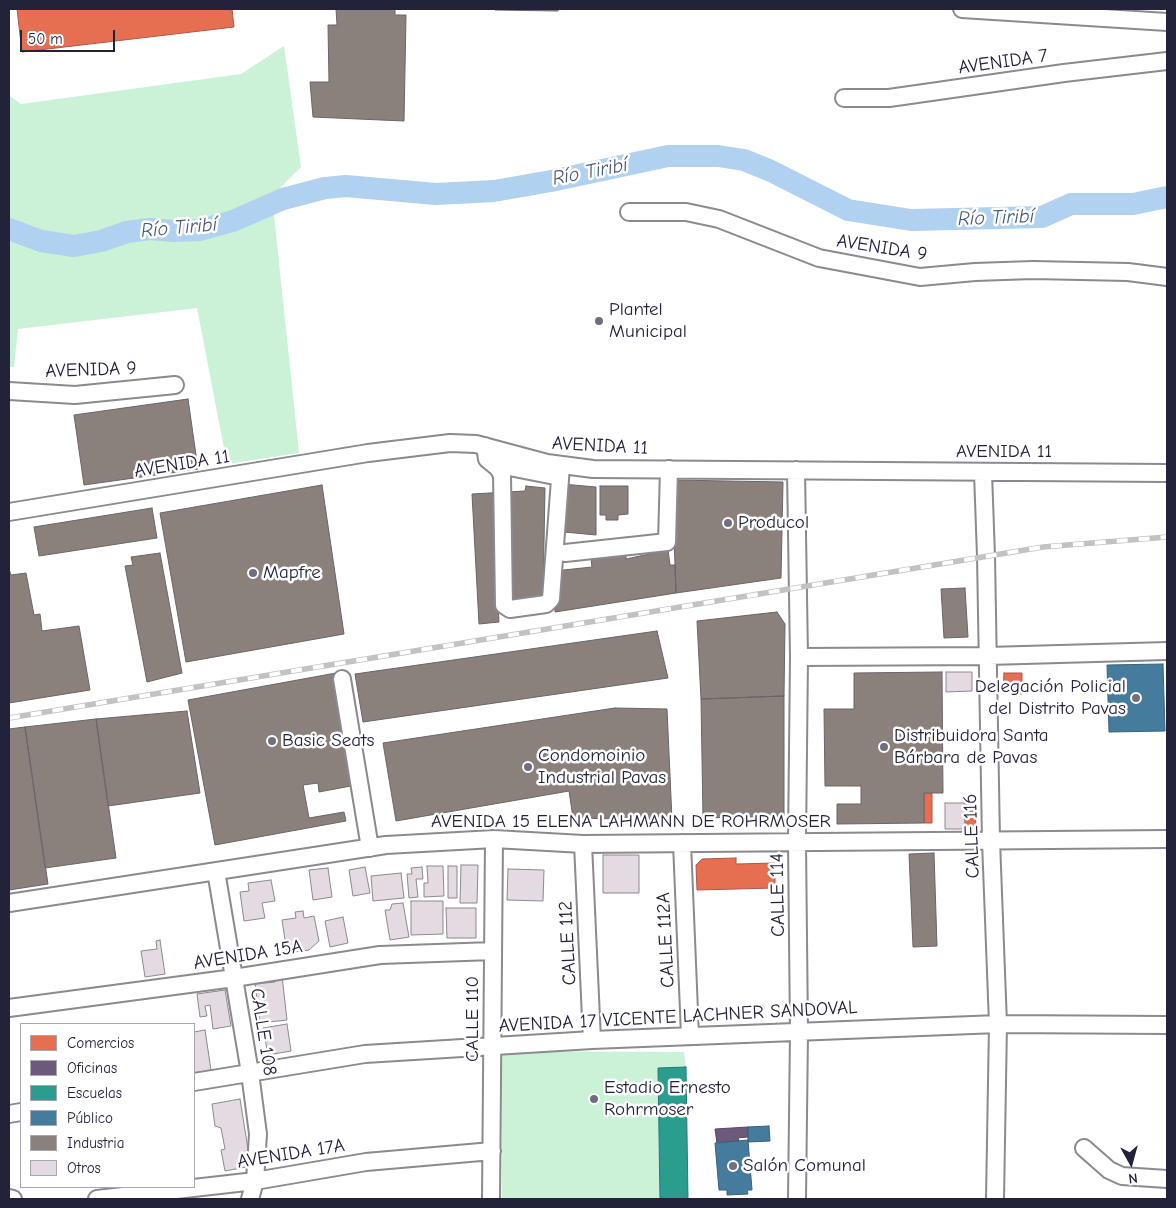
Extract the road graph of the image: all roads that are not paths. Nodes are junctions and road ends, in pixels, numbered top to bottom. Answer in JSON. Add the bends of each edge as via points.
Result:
{"nodes":[{"id":1,"x":962,"y":9,"type":"edge"},
{"id":2,"x":1167,"y":22,"type":"edge"},
{"id":3,"x":1167,"y":61,"type":"edge"},
{"id":4,"x":844,"y":98,"type":"dead end"},
{"id":5,"x":629,"y":212,"type":"dead end"},
{"id":6,"x":1167,"y":277,"type":"edge"},
{"id":7,"x":174,"y":385,"type":"dead end"},
{"id":8,"x":9,"y":391,"type":"edge"},
{"id":9,"x":485,"y":446,"type":"junction"},
{"id":10,"x":494,"y":464,"type":"junction"},
{"id":11,"x":669,"y":469,"type":"junction"},
{"id":12,"x":796,"y":470,"type":"junction"},
{"id":13,"x":560,"y":472,"type":"junction"},
{"id":14,"x":983,"y":473,"type":"junction"},
{"id":15,"x":1167,"y":473,"type":"edge"},
{"id":16,"x":9,"y":512,"type":"edge"},
{"id":17,"x":565,"y":552,"type":"dead end"},
{"id":18,"x":1167,"y":651,"type":"edge"},
{"id":19,"x":988,"y":656,"type":"junction"},
{"id":20,"x":799,"y":657,"type":"junction"},
{"id":21,"x":342,"y":679,"type":"dead end"},
{"id":22,"x":494,"y":839,"type":"junction"},
{"id":23,"x":1167,"y":839,"type":"edge"},
{"id":24,"x":991,"y":841,"type":"junction"},
{"id":25,"x":797,"y":842,"type":"junction"},
{"id":26,"x":682,"y":843,"type":"junction"},
{"id":27,"x":583,"y":844,"type":"junction"},
{"id":28,"x":370,"y":848,"type":"junction"},
{"id":29,"x":216,"y":872,"type":"junction"},
{"id":30,"x":9,"y":903,"type":"edge"},
{"id":31,"x":493,"y":951,"type":"junction"},
{"id":32,"x":234,"y":978,"type":"junction"},
{"id":33,"x":9,"y":1008,"type":"edge"},
{"id":34,"x":998,"y":1024,"type":"junction"},
{"id":35,"x":1167,"y":1025,"type":"edge"},
{"id":36,"x":799,"y":1032,"type":"junction"},
{"id":37,"x":690,"y":1035,"type":"junction"},
{"id":38,"x":592,"y":1040,"type":"junction"},
{"id":39,"x":493,"y":1046,"type":"junction"},
{"id":40,"x":250,"y":1073,"type":"junction"},
{"id":41,"x":195,"y":1082,"type":"edge"},
{"id":42,"x":1084,"y":1148,"type":"dead end"},
{"id":43,"x":492,"y":1152,"type":"junction"},
{"id":44,"x":1167,"y":1179,"type":"edge"},
{"id":45,"x":254,"y":1182,"type":"junction"},
{"id":46,"x":9,"y":1198,"type":"edge"},
{"id":47,"x":13,"y":1199,"type":"edge"},
{"id":48,"x":98,"y":1199,"type":"edge"},
{"id":49,"x":250,"y":1199,"type":"edge"},
{"id":50,"x":490,"y":1199,"type":"edge"},
{"id":51,"x":797,"y":1199,"type":"edge"},
{"id":52,"x":995,"y":1199,"type":"edge"}],
"edges":[{"from":1,"to":2,"type":"street"},
{"from":3,"to":4,"type":"street","name":"AVENIDA 7","via":[[889,98]]},
{"from":5,"to":6,"type":"street","name":"AVENIDA 9","via":[[686,212],[719,219],[819,258],[920,278],[1033,270],[1128,272]]},
{"from":7,"to":8,"type":"street","name":"AVENIDA 9","via":[[75,395]]},
{"from":9,"to":10,"type":"street","via":[[487,459]]},
{"from":9,"to":13,"type":"street","name":"AVENIDA 11"},
{"from":9,"to":16,"type":"street","name":"AVENIDA 11","via":[[450,443],[368,453]]},
{"from":10,"to":13,"type":"street"},
{"from":10,"to":13,"type":"street","via":[[502,474],[504,605],[510,609],[546,604],[551,599]]},
{"from":11,"to":12,"type":"street","name":"AVENIDA 11"},
{"from":11,"to":13,"type":"street","name":"AVENIDA 11"},
{"from":11,"to":17,"type":"street","via":[[667,542]]},
{"from":12,"to":14,"type":"street","name":"AVENIDA 11"},
{"from":12,"to":20,"type":"street","name":"CALLE 114"},
{"from":14,"to":15,"type":"street","name":"AVENIDA 11"},
{"from":14,"to":19,"type":"street","name":"CALLE 116"},
{"from":18,"to":19,"type":"street"},
{"from":19,"to":20,"type":"street"},
{"from":19,"to":24,"type":"street","name":"CALLE 116"},
{"from":20,"to":25,"type":"street","name":"CALLE 114"},
{"from":21,"to":28,"type":"street"},
{"from":22,"to":27,"type":"street","name":"AVENIDA 15 ELENA LAHMANN DE ROHRMOSER"},
{"from":22,"to":28,"type":"street","name":"AVENIDA 15 ELENA LAHMANN DE ROHRMOSER"},
{"from":22,"to":31,"type":"street","name":"CALLE 110"},
{"from":23,"to":24,"type":"street","name":"AVENIDA 15 ELENA LAHMANN DE ROHRMOSER"},
{"from":24,"to":25,"type":"street","name":"AVENIDA 15 ELENA LAHMANN DE ROHRMOSER"},
{"from":24,"to":34,"type":"street","name":"CALLE 116"},
{"from":25,"to":26,"type":"street","name":"AVENIDA 15 ELENA LAHMANN DE ROHRMOSER"},
{"from":25,"to":36,"type":"street","name":"CALLE 114"},
{"from":26,"to":27,"type":"street","name":"AVENIDA 15 ELENA LAHMANN DE ROHRMOSER"},
{"from":26,"to":37,"type":"street","name":"CALLE 112A"},
{"from":27,"to":38,"type":"street","name":"CALLE 112"},
{"from":28,"to":29,"type":"street","name":"AVENIDA 15 ELENA LAHMANN DE ROHRMOSER"},
{"from":29,"to":30,"type":"street","name":"AVENIDA 15 ELENA LAHMANN DE ROHRMOSER"},
{"from":29,"to":32,"type":"street","name":"CALLE 108"},
{"from":31,"to":32,"type":"street","name":"AVENIDA 15A","via":[[380,955]]},
{"from":31,"to":39,"type":"street","name":"CALLE 110"},
{"from":32,"to":33,"type":"street","name":"AVENIDA 15A"},
{"from":32,"to":40,"type":"street","name":"CALLE 108"},
{"from":34,"to":35,"type":"street","name":"AVENIDA 17 VICENTE LACHNER SANDOVAL"},
{"from":34,"to":36,"type":"street","name":"AVENIDA 17 VICENTE LACHNER SANDOVAL"},
{"from":34,"to":52,"type":"street","name":"CALLE 116"},
{"from":36,"to":37,"type":"street","name":"AVENIDA 17 VICENTE LACHNER SANDOVAL"},
{"from":36,"to":51,"type":"street","name":"CALLE 114"},
{"from":37,"to":38,"type":"street","name":"AVENIDA 17 VICENTE LACHNER SANDOVAL"},
{"from":38,"to":39,"type":"street","name":"AVENIDA 17 VICENTE LACHNER SANDOVAL"},
{"from":39,"to":40,"type":"street","name":"AVENIDA 17 VICENTE LACHNER SANDOVAL","via":[[365,1054]]},
{"from":39,"to":43,"type":"street","name":"CALLE 110"},
{"from":40,"to":41,"type":"street","name":"AVENIDA 17 VICENTE LACHNER SANDOVAL"},
{"from":40,"to":45,"type":"street","name":"CALLE 108","via":[[258,1134]]},
{"from":42,"to":44,"type":"street","via":[[1109,1170],[1122,1176]]},
{"from":43,"to":45,"type":"street","name":"AVENIDA 17A","via":[[366,1162]]},
{"from":43,"to":50,"type":"street","name":"CALLE 110"},
{"from":45,"to":48,"type":"street","name":"AVENIDA 17A"},
{"from":45,"to":49,"type":"street","name":"CALLE 108"},
{"from":46,"to":47,"type":"street"}]}
